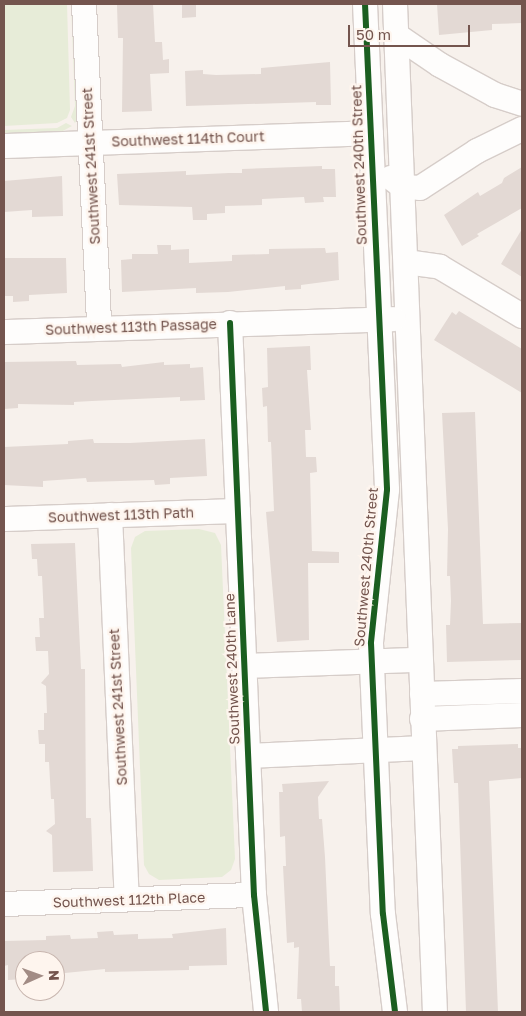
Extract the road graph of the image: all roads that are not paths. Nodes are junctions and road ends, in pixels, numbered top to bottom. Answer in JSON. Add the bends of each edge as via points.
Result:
{"nodes":[{"id":1,"x":84,"y":4,"type":"edge"},
{"id":2,"x":365,"y":13,"type":"edge"},
{"id":3,"x":396,"y":20,"type":"edge"},
{"id":4,"x":516,"y":102,"type":"edge"},
{"id":5,"x":516,"y":131,"type":"edge"},
{"id":6,"x":371,"y":132,"type":"junction"},
{"id":7,"x":89,"y":143,"type":"junction"},
{"id":8,"x":4,"y":146,"type":"edge"},
{"id":9,"x":373,"y":166,"type":"junction"},
{"id":10,"x":403,"y":187,"type":"junction"},
{"id":11,"x":406,"y":262,"type":"junction"},
{"id":12,"x":522,"y":316,"type":"edge"},
{"id":13,"x":408,"y":318,"type":"junction"},
{"id":14,"x":378,"y":319,"type":"junction"},
{"id":15,"x":230,"y":324,"type":"junction"},
{"id":16,"x":99,"y":328,"type":"junction"},
{"id":17,"x":4,"y":332,"type":"edge"},
{"id":18,"x":238,"y":511,"type":"junction"},
{"id":19,"x":110,"y":515,"type":"junction"},
{"id":20,"x":4,"y":519,"type":"edge"},
{"id":21,"x":420,"y":660,"type":"junction"},
{"id":22,"x":371,"y":662,"type":"junction"},
{"id":23,"x":244,"y":666,"type":"junction"},
{"id":24,"x":522,"y":691,"type":"edge"},
{"id":25,"x":422,"y":694,"type":"junction"},
{"id":26,"x":522,"y":715,"type":"edge"},
{"id":27,"x":422,"y":719,"type":"junction"},
{"id":28,"x":424,"y":748,"type":"junction"},
{"id":29,"x":375,"y":750,"type":"junction"},
{"id":30,"x":248,"y":756,"type":"junction"},
{"id":31,"x":254,"y":896,"type":"junction"},
{"id":32,"x":127,"y":899,"type":"junction"},
{"id":33,"x":4,"y":904,"type":"edge"},
{"id":34,"x":266,"y":1012,"type":"edge"},
{"id":35,"x":395,"y":1012,"type":"edge"},
{"id":36,"x":435,"y":1012,"type":"edge"}],
"edges":[{"from":1,"to":7,"type":"street","name":"Southwest 241st Street"},
{"from":2,"to":3,"type":"street","name":"Southwest 240th Street"},
{"from":2,"to":6,"type":"street","name":"Southwest 240th Street"},
{"from":3,"to":4,"type":"street","via":[[440,65]]},
{"from":3,"to":10,"type":"street"},
{"from":4,"to":5,"type":"street"},
{"from":5,"to":10,"type":"street","via":[[420,188]]},
{"from":6,"to":7,"type":"street","name":"Southwest 114th Court"},
{"from":6,"to":9,"type":"street","name":"Southwest 240th Street"},
{"from":7,"to":8,"type":"street","name":"Southwest 114th Court"},
{"from":7,"to":16,"type":"street","name":"Southwest 241st Street"},
{"from":9,"to":10,"type":"street"},
{"from":9,"to":14,"type":"street","name":"Southwest 240th Street"},
{"from":10,"to":11,"type":"street"},
{"from":11,"to":12,"type":"street","via":[[440,267]]},
{"from":11,"to":13,"type":"street"},
{"from":13,"to":14,"type":"street","name":"Southwest 113th Passage"},
{"from":13,"to":21,"type":"street"},
{"from":14,"to":15,"type":"street","name":"Southwest 113th Passage"},
{"from":14,"to":22,"type":"street","name":"Southwest 240th Street","via":[[387,504],[372,614]]},
{"from":15,"to":16,"type":"street","name":"Southwest 113th Passage"},
{"from":15,"to":18,"type":"street","name":"Southwest 240th Lane"},
{"from":16,"to":17,"type":"street","name":"Southwest 113th Passage"},
{"from":18,"to":19,"type":"street","name":"Southwest 113th Path"},
{"from":18,"to":23,"type":"street","name":"Southwest 240th Lane"},
{"from":19,"to":20,"type":"street","name":"Southwest 113th Path"},
{"from":19,"to":32,"type":"street","name":"Southwest 241st Street"},
{"from":21,"to":22,"type":"street"},
{"from":21,"to":25,"type":"street"},
{"from":22,"to":23,"type":"street"},
{"from":22,"to":29,"type":"street","name":"Southwest 240th Street"},
{"from":23,"to":30,"type":"street","name":"Southwest 240th Lane"},
{"from":24,"to":25,"type":"street"},
{"from":25,"to":27,"type":"street"},
{"from":26,"to":27,"type":"street"},
{"from":27,"to":28,"type":"street"},
{"from":28,"to":29,"type":"street"},
{"from":28,"to":36,"type":"street"},
{"from":29,"to":30,"type":"street"},
{"from":29,"to":35,"type":"street","name":"Southwest 240th Street","via":[[383,914]]},
{"from":30,"to":31,"type":"street","name":"Southwest 240th Lane"},
{"from":31,"to":32,"type":"street","name":"Southwest 112th Place"},
{"from":31,"to":34,"type":"street","name":"Southwest 240th Lane"},
{"from":32,"to":33,"type":"street","name":"Southwest 112th Place"}]}
